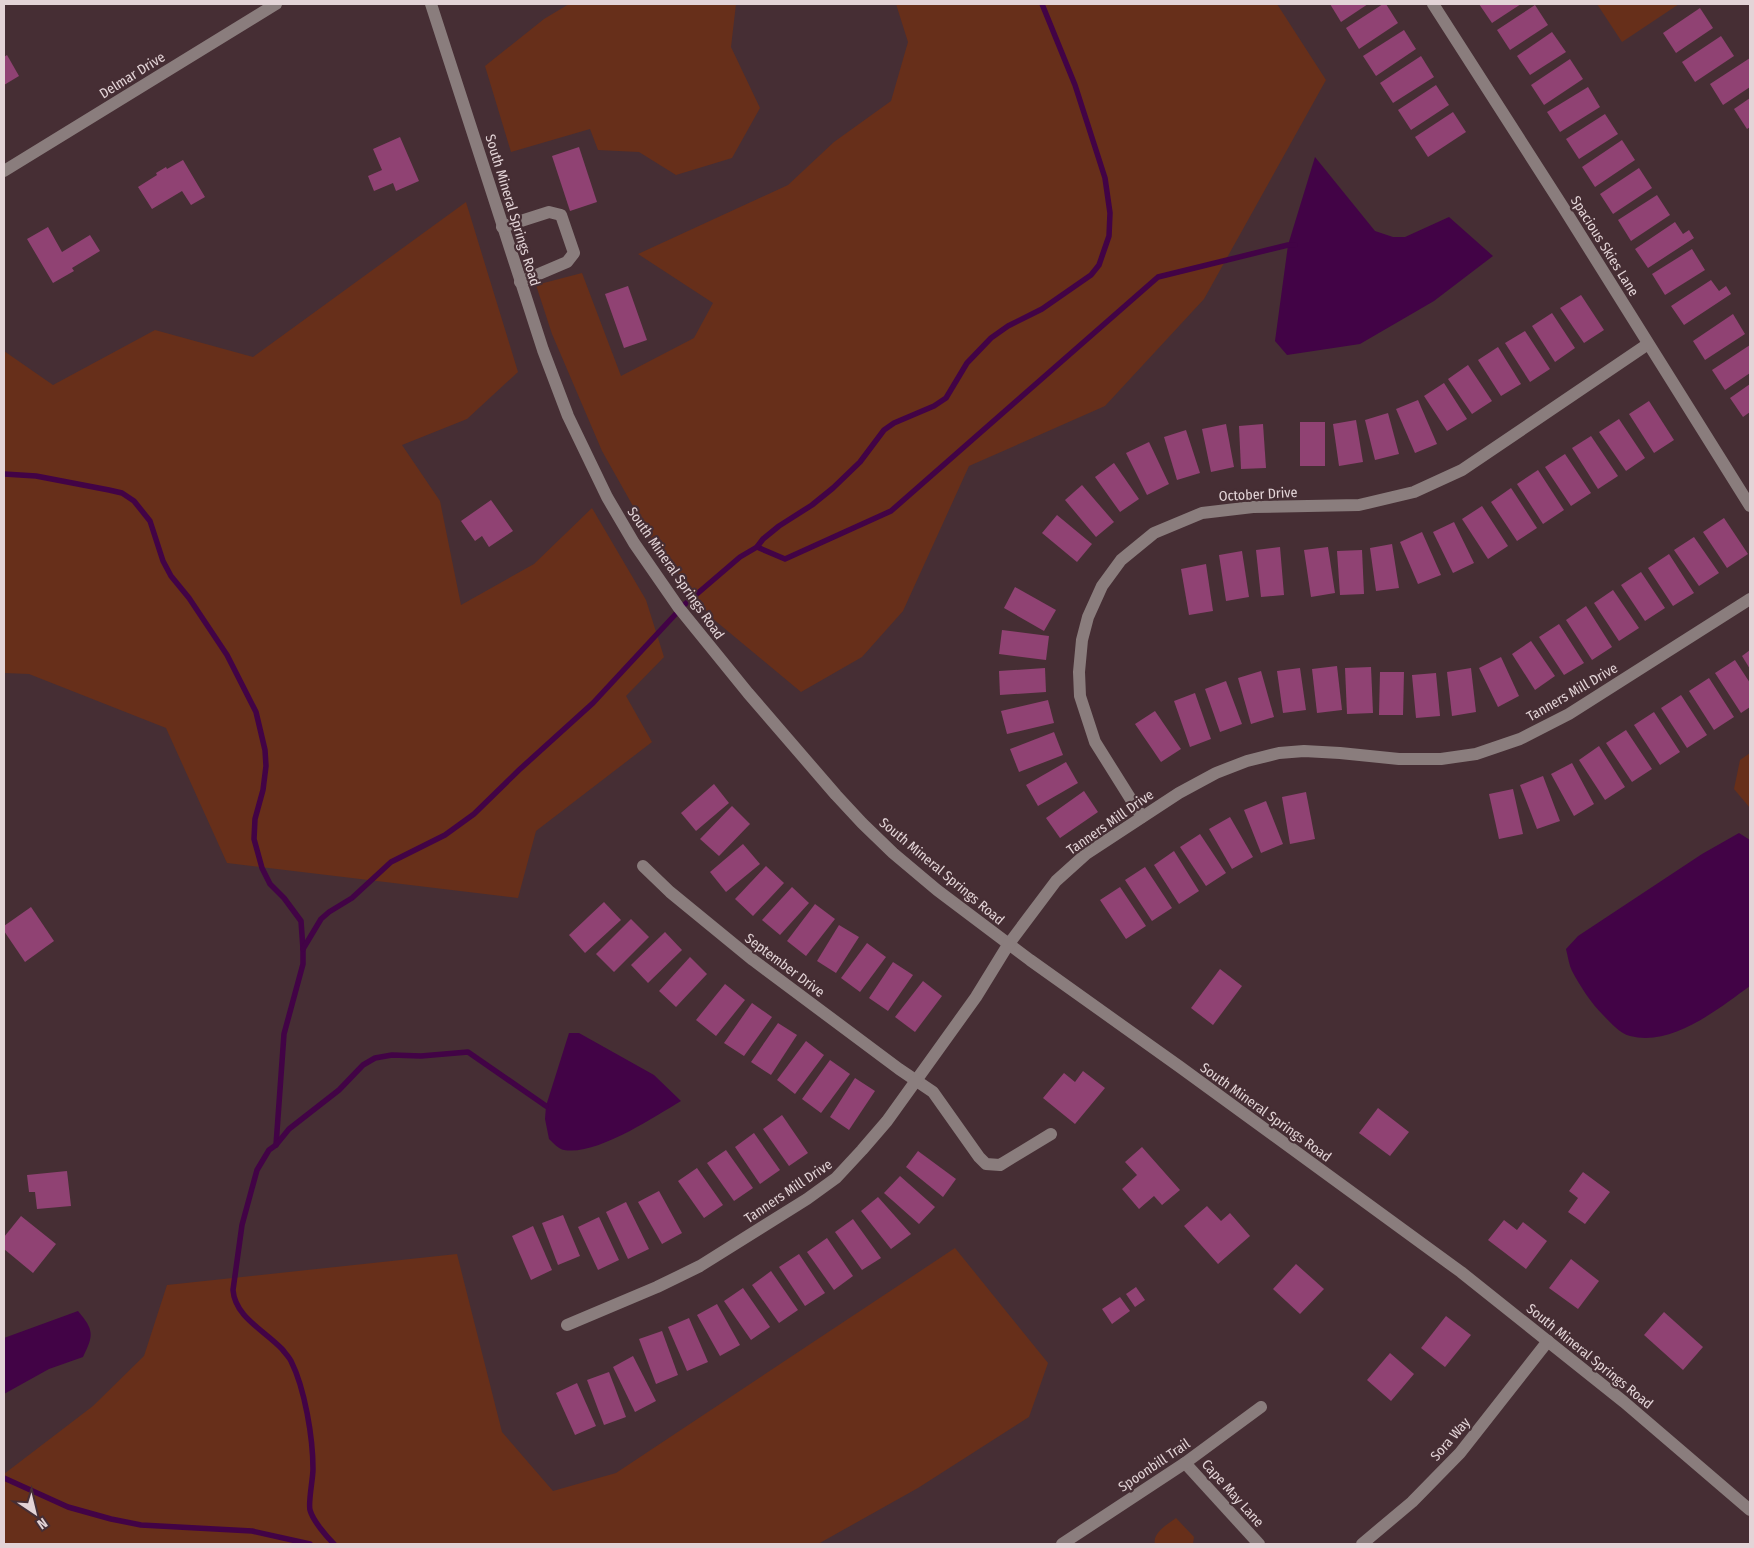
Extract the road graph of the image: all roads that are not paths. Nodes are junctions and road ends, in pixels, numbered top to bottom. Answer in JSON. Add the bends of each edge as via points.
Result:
{"nodes":[{"id":1,"x":276,"y":4,"type":"edge"},
{"id":2,"x":431,"y":4,"type":"edge"},
{"id":3,"x":1433,"y":4,"type":"edge"},
{"id":4,"x":4,"y":171,"type":"edge"},
{"id":5,"x":502,"y":227,"type":"junction"},
{"id":6,"x":520,"y":282,"type":"junction"},
{"id":7,"x":1648,"y":344,"type":"junction"},
{"id":8,"x":1750,"y":506,"type":"edge"},
{"id":9,"x":1750,"y":599,"type":"edge"},
{"id":10,"x":1142,"y":817,"type":"junction"},
{"id":11,"x":643,"y":866,"type":"dead end"},
{"id":12,"x":1008,"y":945,"type":"junction"},
{"id":13,"x":915,"y":1081,"type":"junction"},
{"id":14,"x":1051,"y":1134,"type":"dead end"},
{"id":15,"x":566,"y":1325,"type":"dead end"},
{"id":16,"x":1548,"y":1341,"type":"junction"},
{"id":17,"x":1261,"y":1407,"type":"dead end"},
{"id":18,"x":1185,"y":1463,"type":"junction"},
{"id":19,"x":1750,"y":1510,"type":"edge"},
{"id":20,"x":1062,"y":1544,"type":"edge"},
{"id":21,"x":1259,"y":1544,"type":"edge"},
{"id":22,"x":1362,"y":1544,"type":"edge"}],
"edges":[{"from":1,"to":4,"type":"street","name":"Delmar Drive"},
{"from":2,"to":5,"type":"street","name":"South Mineral Springs Road"},
{"from":3,"to":7,"type":"street","name":"Spacious Skies Lane"},
{"from":5,"to":6,"type":"street","name":"South Mineral Springs Road"},
{"from":5,"to":6,"type":"street","via":[[549,212],[561,215],[574,253],[567,262]]},
{"from":6,"to":12,"type":"street","name":"South Mineral Springs Road","via":[[558,390],[588,460],[616,515],[679,608],[748,693],[862,823],[893,853]]},
{"from":7,"to":8,"type":"street","name":"Spacious Skies Lane"},
{"from":7,"to":10,"type":"street","name":"October Drive","via":[[1462,470],[1414,492],[1359,505],[1253,507],[1202,513],[1154,533],[1121,560],[1102,586],[1088,617],[1079,664],[1080,696],[1096,742]]},
{"from":9,"to":10,"type":"street","name":"Tanners Mill Drive","via":[[1570,714],[1520,739],[1476,754],[1440,759],[1304,751],[1279,753],[1216,773]]},
{"from":10,"to":12,"type":"street","name":"Tanners Mill Drive","via":[[1086,854],[1056,881]]},
{"from":11,"to":13,"type":"street","name":"September Drive","via":[[753,960]]},
{"from":12,"to":13,"type":"street","name":"Tanners Mill Drive"},
{"from":12,"to":16,"type":"street","name":"South Mineral Springs Road","via":[[1455,1268]]},
{"from":13,"to":14,"type":"street","name":"September Drive","via":[[933,1092],[986,1164],[1000,1165]]},
{"from":13,"to":15,"type":"street","name":"Tanners Mill Drive","via":[[862,1150],[836,1178],[807,1199],[700,1266],[657,1288]]},
{"from":16,"to":19,"type":"street","name":"South Mineral Springs Road"},
{"from":16,"to":22,"type":"street","name":"Sora Way","via":[[1460,1452],[1412,1502]]},
{"from":17,"to":18,"type":"street","name":"Spoonbill Trail"},
{"from":18,"to":20,"type":"street","name":"Spoonbill Trail"},
{"from":18,"to":21,"type":"street","name":"Cape May Lane"}]}
